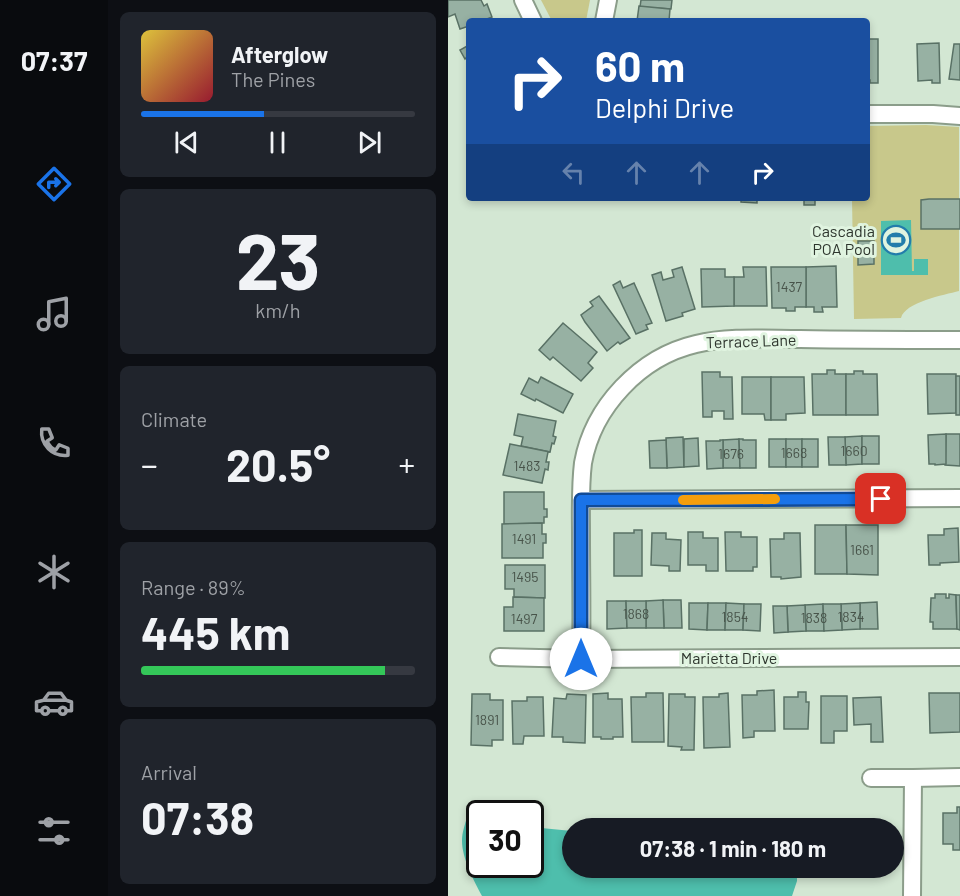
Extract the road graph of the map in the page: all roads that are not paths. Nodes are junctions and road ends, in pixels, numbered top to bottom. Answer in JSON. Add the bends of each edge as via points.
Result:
{"nodes":[{"id":1,"x":523,"y":0,"type":"edge"},
{"id":2,"x":608,"y":0,"type":"edge"},
{"id":3,"x":532,"y":18,"type":"edge"},
{"id":4,"x":605,"y":18,"type":"edge"},
{"id":5,"x":870,"y":114,"type":"edge"},
{"id":6,"x":960,"y":116,"type":"edge"},
{"id":7,"x":960,"y":340,"type":"edge"},
{"id":8,"x":960,"y":498,"type":"edge"},
{"id":9,"x":581,"y":500,"type":"junction"},
{"id":10,"x":499,"y":657,"type":"dead end"},
{"id":11,"x":960,"y":657,"type":"edge"},
{"id":12,"x":581,"y":659,"type":"junction"},
{"id":13,"x":960,"y":777,"type":"edge"},
{"id":14,"x":871,"y":778,"type":"dead end"},
{"id":15,"x":913,"y":778,"type":"junction"},
{"id":16,"x":912,"y":896,"type":"edge"}],
"edges":[{"from":1,"to":3,"type":"street"},
{"from":2,"to":4,"type":"street"},
{"from":5,"to":6,"type":"street"},
{"from":7,"to":9,"type":"street","name":"Terrace Lane","via":[[757,339],[708,341],[681,348],[642,370],[606,408],[587,449]]},
{"from":8,"to":9,"type":"street"},
{"from":9,"to":12,"type":"street","name":"Terrace Lane"},
{"from":10,"to":12,"type":"street","name":"Marietta Drive"},
{"from":11,"to":12,"type":"street","name":"Marietta Drive"},
{"from":13,"to":15,"type":"street"},
{"from":14,"to":15,"type":"street"},
{"from":15,"to":16,"type":"street"}]}
